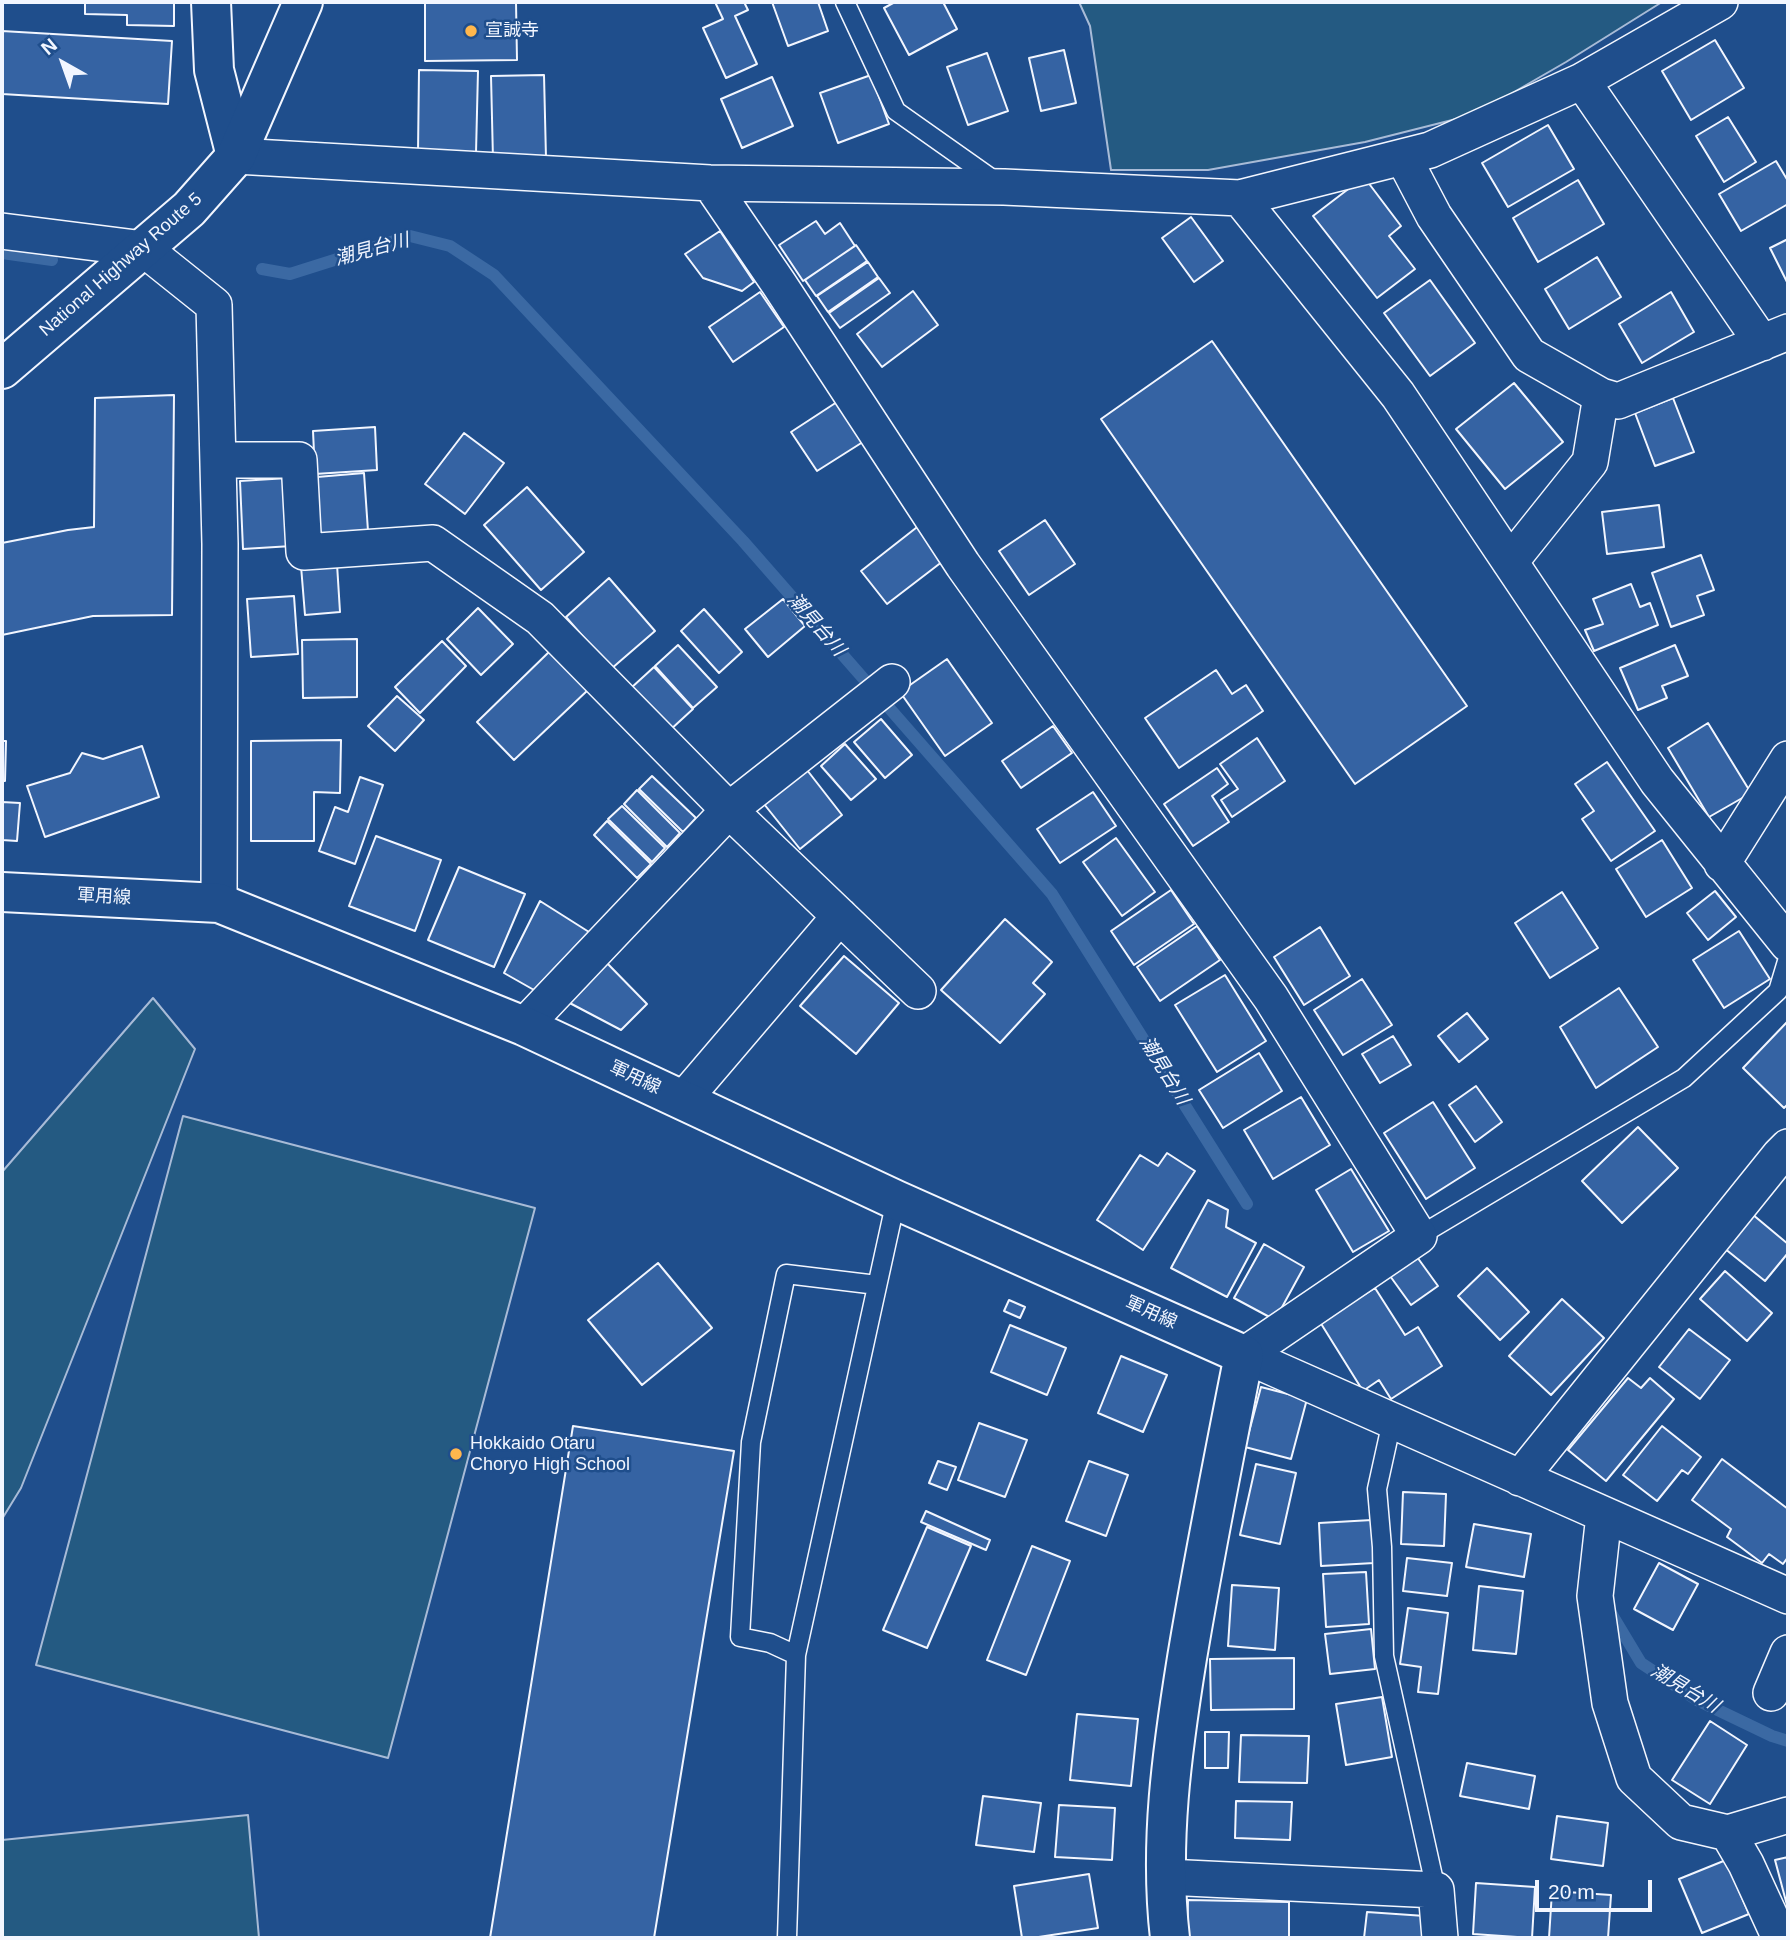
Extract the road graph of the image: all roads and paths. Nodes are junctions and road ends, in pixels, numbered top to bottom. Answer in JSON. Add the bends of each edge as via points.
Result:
{"nodes":[{"id":1,"x":211,"y":2,"type":"edge"},
{"id":2,"x":303,"y":2,"type":"edge"},
{"id":3,"x":845,"y":2,"type":"edge"},
{"id":4,"x":1720,"y":2,"type":"edge"},
{"id":5,"x":1582,"y":81,"type":"junction"},
{"id":6,"x":236,"y":156,"type":"junction"},
{"id":7,"x":1403,"y":156,"type":"junction"},
{"id":8,"x":710,"y":183,"type":"junction"},
{"id":9,"x":1003,"y":187,"type":"junction"},
{"id":10,"x":1240,"y":198,"type":"junction"},
{"id":11,"x":2,"y":231,"type":"edge"},
{"id":12,"x":144,"y":248,"type":"junction"},
{"id":13,"x":1775,"y":337,"type":"edge"},
{"id":14,"x":2,"y":369,"type":"edge"},
{"id":15,"x":1601,"y":396,"type":"junction"},
{"id":16,"x":219,"y":460,"type":"junction"},
{"id":17,"x":1510,"y":562,"type":"junction"},
{"id":18,"x":880,"y":692,"type":"dead end"},
{"id":19,"x":1788,"y":759,"type":"edge"},
{"id":20,"x":729,"y":810,"type":"junction"},
{"id":21,"x":1723,"y":864,"type":"junction"},
{"id":22,"x":2,"y":892,"type":"edge"},
{"id":23,"x":219,"y":903,"type":"junction"},
{"id":24,"x":840,"y":916,"type":"junction"},
{"id":25,"x":1788,"y":944,"type":"edge"},
{"id":26,"x":1788,"y":958,"type":"edge"},
{"id":27,"x":918,"y":991,"type":"dead end"},
{"id":28,"x":524,"y":1026,"type":"junction"},
{"id":29,"x":683,"y":1100,"type":"junction"},
{"id":30,"x":1788,"y":1147,"type":"edge"},
{"id":31,"x":896,"y":1200,"type":"junction"},
{"id":32,"x":1419,"y":1236,"type":"junction"},
{"id":33,"x":877,"y":1285,"type":"junction"},
{"id":34,"x":1244,"y":1355,"type":"junction"},
{"id":35,"x":1392,"y":1421,"type":"junction"},
{"id":36,"x":1520,"y":1478,"type":"junction"},
{"id":37,"x":1604,"y":1515,"type":"junction"},
{"id":38,"x":1788,"y":1597,"type":"edge"},
{"id":39,"x":1788,"y":1653,"type":"edge"},
{"id":40,"x":796,"y":1655,"type":"junction"},
{"id":41,"x":1771,"y":1693,"type":"dead end"},
{"id":42,"x":1788,"y":1815,"type":"edge"},
{"id":43,"x":1728,"y":1833,"type":"junction"},
{"id":44,"x":1166,"y":1877,"type":"junction"},
{"id":45,"x":1436,"y":1891,"type":"junction"},
{"id":46,"x":787,"y":1938,"type":"edge"},
{"id":47,"x":1170,"y":1938,"type":"edge"},
{"id":48,"x":1440,"y":1938,"type":"edge"},
{"id":49,"x":1780,"y":1938,"type":"edge"}],
"edges":[{"from":1,"to":6,"type":"main road","via":[[214,70]]},
{"from":2,"to":6,"type":"main road","name":"National Highway Route 5"},
{"from":3,"to":9,"type":"lane","via":[[896,111]]},
{"from":4,"to":5,"type":"street"},
{"from":5,"to":7,"type":"street","via":[[1430,150]]},
{"from":5,"to":13,"type":"street"},
{"from":6,"to":8,"type":"street"},
{"from":6,"to":12,"type":"main road","name":"National Highway Route 5","via":[[189,209]]},
{"from":7,"to":10,"type":"street"},
{"from":7,"to":15,"type":"street","via":[[1434,216],[1529,355]]},
{"from":8,"to":9,"type":"street"},
{"from":8,"to":32,"type":"street","via":[[962,565],[1271,998]]},
{"from":9,"to":10,"type":"street"},
{"from":10,"to":17,"type":"street","via":[[1398,395]]},
{"from":11,"to":12,"type":"street"},
{"from":12,"to":14,"type":"main road","name":"National Highway Route 5"},
{"from":12,"to":16,"type":"street","via":[[215,305]]},
{"from":13,"to":15,"type":"street","via":[[1618,401]]},
{"from":15,"to":17,"type":"street","via":[[1590,462]]},
{"from":16,"to":20,"type":"street","via":[[299,460],[304,552],[433,543],[540,618]]},
{"from":16,"to":23,"type":"street"},
{"from":17,"to":21,"type":"street","via":[[1657,781]]},
{"from":18,"to":20,"type":"street"},
{"from":19,"to":21,"type":"street"},
{"from":20,"to":24,"type":"street"},
{"from":20,"to":28,"type":"street"},
{"from":21,"to":25,"type":"street"},
{"from":22,"to":23,"type":"main road","name":"軍用線"},
{"from":23,"to":28,"type":"main road","name":"軍用線"},
{"from":24,"to":27,"type":"street"},
{"from":24,"to":29,"type":"street"},
{"from":26,"to":32,"type":"lane","via":[[1778,991],[1684,1078]]},
{"from":28,"to":29,"type":"main road","name":"軍用線"},
{"from":29,"to":31,"type":"main road","name":"軍用線"},
{"from":30,"to":36,"type":"street"},
{"from":31,"to":33,"type":"lane"},
{"from":31,"to":34,"type":"main road","name":"軍用線"},
{"from":32,"to":34,"type":"street"},
{"from":33,"to":40,"type":"lane"},
{"from":33,"to":40,"type":"lane","via":[[786,1273],[751,1441],[740,1637]]},
{"from":34,"to":35,"type":"street"},
{"from":34,"to":44,"type":"main road","via":[[1201,1575],[1173,1753]]},
{"from":35,"to":36,"type":"street"},
{"from":35,"to":45,"type":"lane","via":[[1377,1489],[1384,1656]]},
{"from":36,"to":37,"type":"street"},
{"from":37,"to":38,"type":"street"},
{"from":37,"to":43,"type":"street","via":[[1595,1596],[1610,1703],[1634,1778],[1681,1822]]},
{"from":39,"to":41,"type":"street"},
{"from":40,"to":46,"type":"lane"},
{"from":42,"to":43,"type":"street"},
{"from":43,"to":49,"type":"street"},
{"from":44,"to":45,"type":"street"},
{"from":44,"to":47,"type":"main road"},
{"from":45,"to":48,"type":"street"}]}
